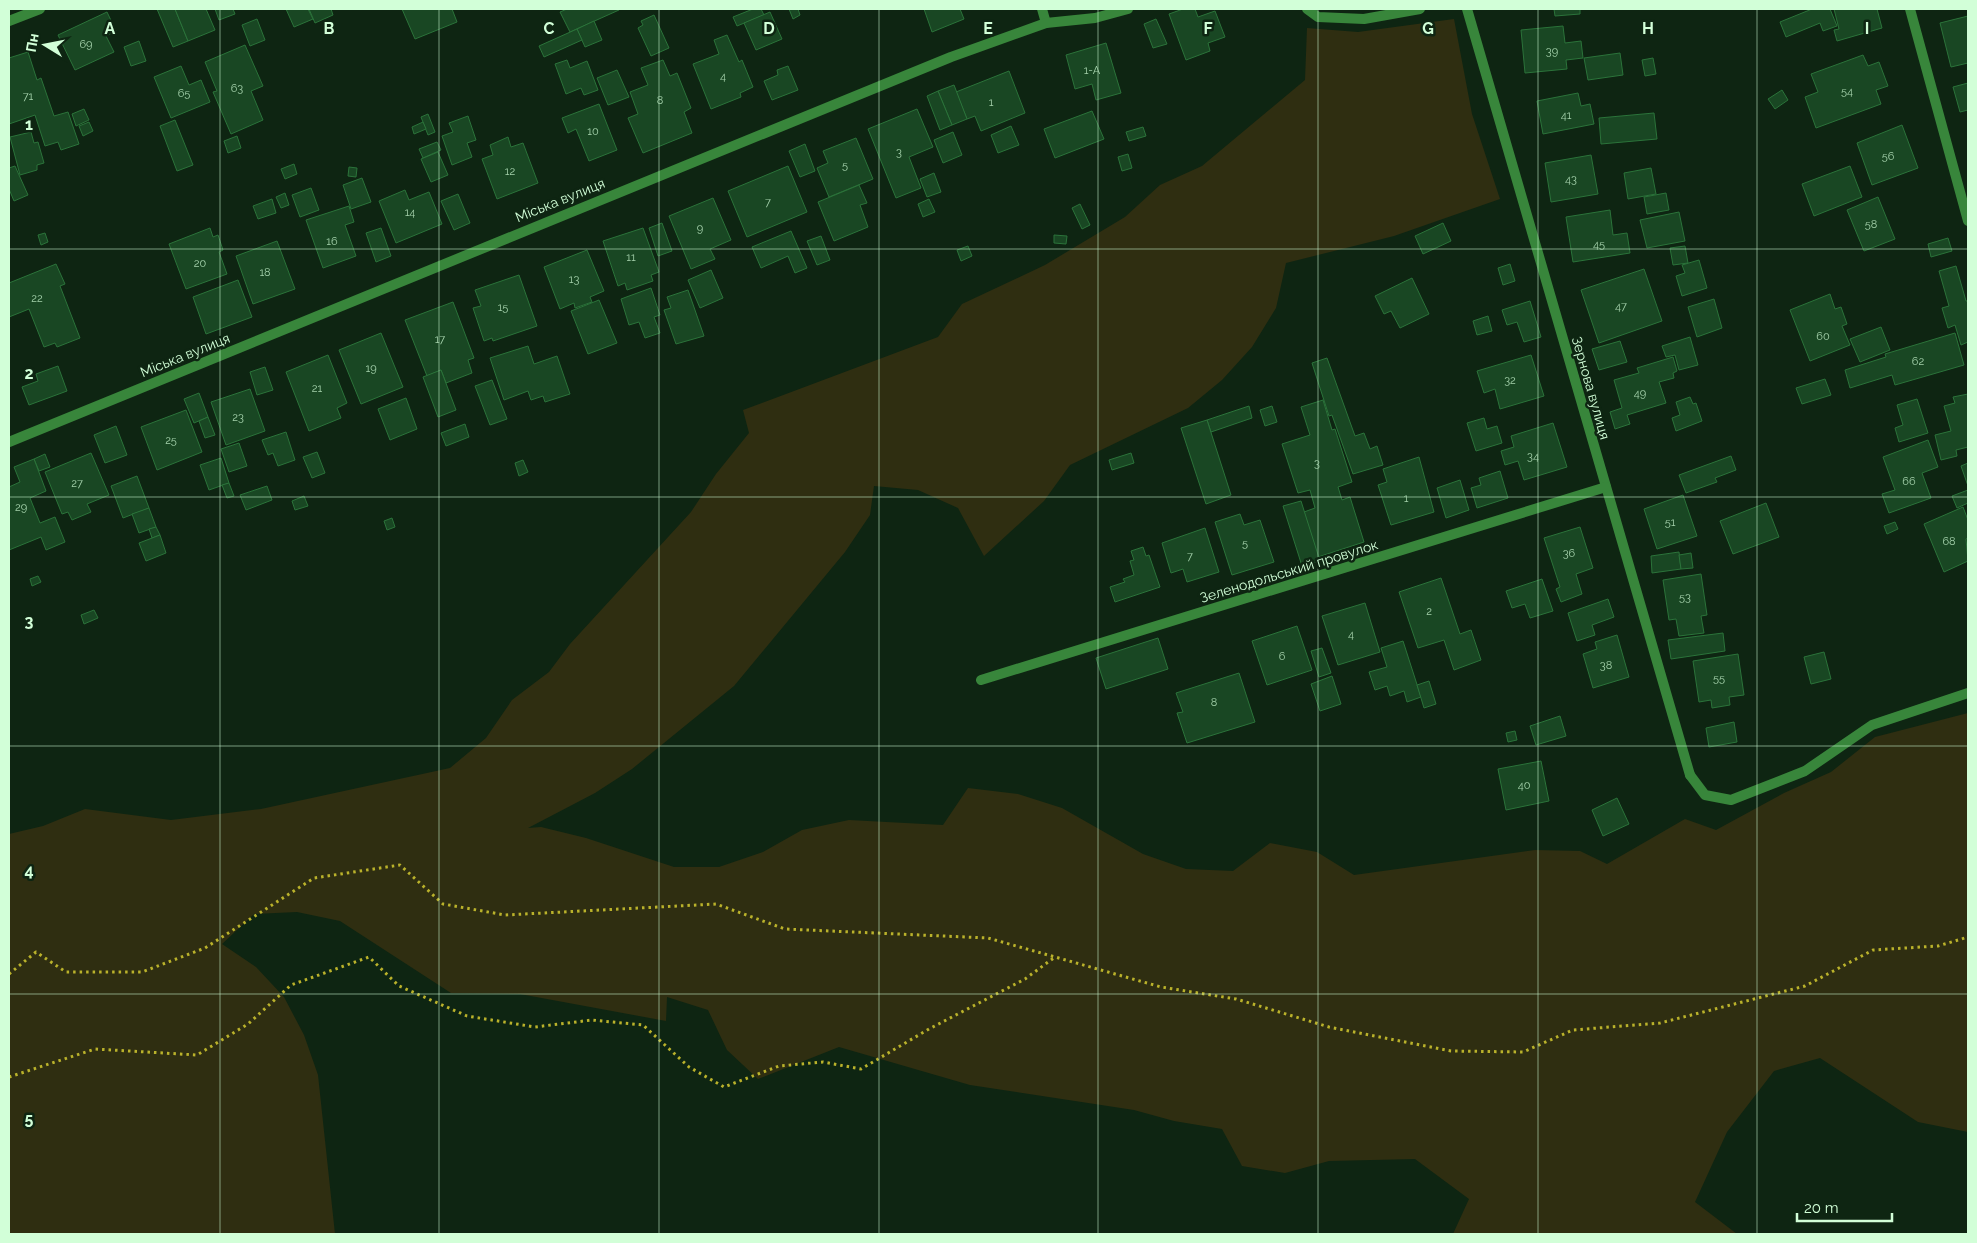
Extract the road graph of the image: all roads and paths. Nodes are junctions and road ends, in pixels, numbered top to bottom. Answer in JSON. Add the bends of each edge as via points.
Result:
{"nodes":[{"id":1,"x":40,"y":9,"type":"edge"},
{"id":2,"x":1042,"y":9,"type":"edge"},
{"id":3,"x":1128,"y":9,"type":"edge"},
{"id":4,"x":1307,"y":9,"type":"edge"},
{"id":5,"x":1420,"y":9,"type":"edge"},
{"id":6,"x":1466,"y":9,"type":"edge"},
{"id":7,"x":1910,"y":9,"type":"edge"},
{"id":8,"x":9,"y":21,"type":"edge"},
{"id":9,"x":1046,"y":23,"type":"junction"},
{"id":10,"x":1968,"y":221,"type":"edge"},
{"id":11,"x":9,"y":442,"type":"edge"},
{"id":12,"x":1606,"y":488,"type":"junction"},
{"id":13,"x":981,"y":680,"type":"dead end"},
{"id":14,"x":1968,"y":693,"type":"edge"},
{"id":15,"x":1968,"y":937,"type":"edge"},
{"id":16,"x":1056,"y":957,"type":"junction"},
{"id":17,"x":9,"y":974,"type":"edge"},
{"id":18,"x":9,"y":1077,"type":"edge"}],
"edges":[{"from":1,"to":8,"type":"street"},
{"from":2,"to":9,"type":"street"},
{"from":3,"to":9,"type":"street","name":"Міська вулиця","via":[[1095,18]]},
{"from":4,"to":5,"type":"street","via":[[1318,17],[1364,19]]},
{"from":6,"to":12,"type":"street","name":"Зернова вулиця"},
{"from":7,"to":10,"type":"street"},
{"from":9,"to":11,"type":"street","name":"Міська вулиця","via":[[951,57]]},
{"from":12,"to":13,"type":"street","name":"Зеленодольський провулок"},
{"from":12,"to":14,"type":"street","name":"Зернова вулиця","via":[[1690,776],[1705,795],[1731,800],[1805,771],[1872,725]]},
{"from":15,"to":16,"type":"path","via":[[1938,946],[1873,950],[1804,986],[1660,1023],[1573,1030],[1523,1052],[1451,1051],[1328,1027],[1236,999],[1161,987]]},
{"from":16,"to":17,"type":"path","via":[[988,938],[784,929],[716,904],[505,915],[443,904],[400,865],[314,878],[205,948],[142,972],[66,972],[36,952]]},
{"from":16,"to":18,"type":"path","via":[[1025,979],[861,1069],[823,1062],[779,1066],[724,1086],[689,1067],[643,1024],[592,1020],[535,1027],[467,1016],[399,986],[370,957],[291,985],[248,1024],[197,1055],[95,1048]]}]}
